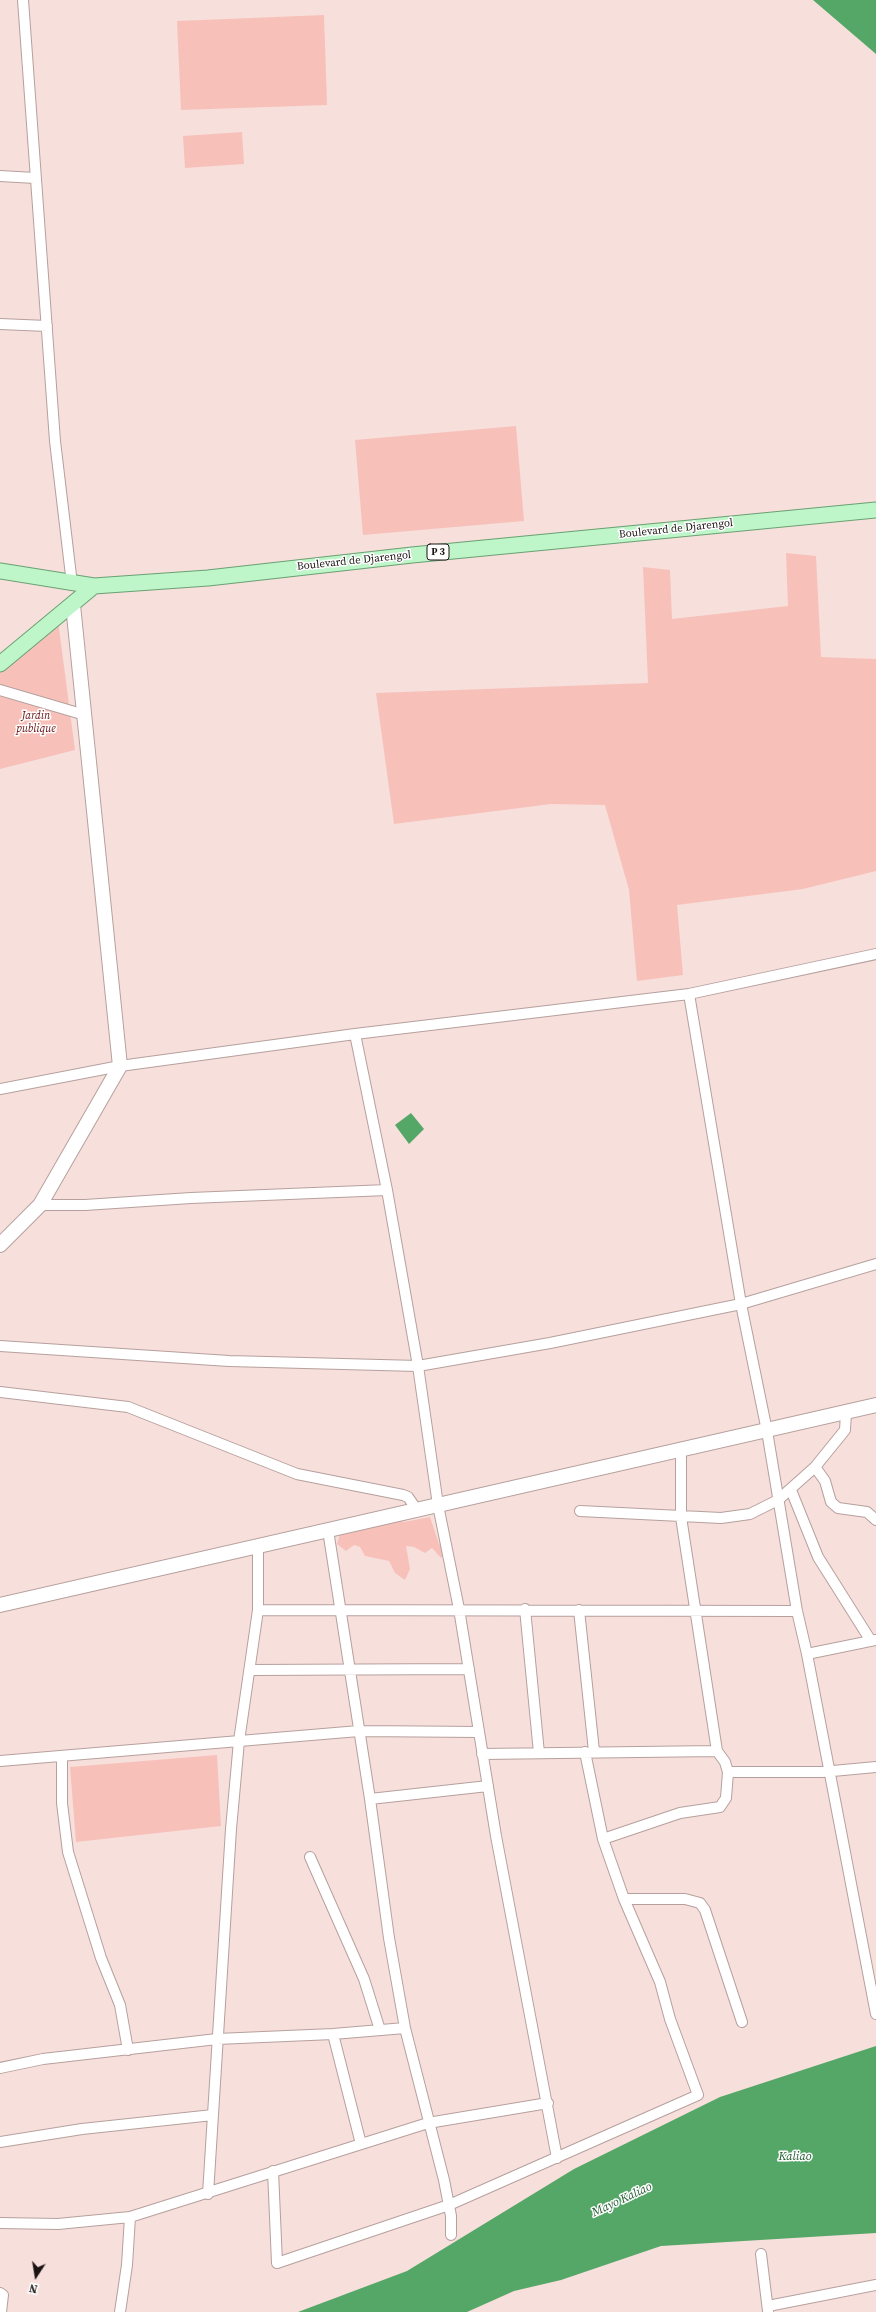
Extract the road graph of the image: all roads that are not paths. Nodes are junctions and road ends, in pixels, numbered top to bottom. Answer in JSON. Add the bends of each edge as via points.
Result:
{"nodes":[{"id":1,"x":23,"y":0,"type":"edge"},
{"id":2,"x":0,"y":176,"type":"edge"},
{"id":3,"x":35,"y":178,"type":"junction"},
{"id":4,"x":0,"y":324,"type":"edge"},
{"id":5,"x":47,"y":326,"type":"junction"},
{"id":6,"x":876,"y":510,"type":"edge"},
{"id":7,"x":0,"y":571,"type":"edge"},
{"id":8,"x":72,"y":584,"type":"junction"},
{"id":9,"x":94,"y":586,"type":"junction"},
{"id":10,"x":73,"y":605,"type":"junction"},
{"id":11,"x":0,"y":664,"type":"edge"},
{"id":12,"x":0,"y":690,"type":"edge"},
{"id":13,"x":84,"y":715,"type":"junction"},
{"id":14,"x":876,"y":954,"type":"edge"},
{"id":15,"x":689,"y":994,"type":"junction"},
{"id":16,"x":354,"y":1034,"type":"junction"},
{"id":17,"x":120,"y":1066,"type":"junction"},
{"id":18,"x":0,"y":1089,"type":"edge"},
{"id":19,"x":387,"y":1190,"type":"junction"},
{"id":20,"x":40,"y":1205,"type":"junction"},
{"id":21,"x":0,"y":1244,"type":"edge"},
{"id":22,"x":876,"y":1264,"type":"edge"},
{"id":23,"x":741,"y":1304,"type":"junction"},
{"id":24,"x":0,"y":1346,"type":"edge"},
{"id":25,"x":418,"y":1366,"type":"junction"},
{"id":26,"x":0,"y":1392,"type":"edge"},
{"id":27,"x":876,"y":1405,"type":"edge"},
{"id":28,"x":846,"y":1413,"type":"junction"},
{"id":29,"x":767,"y":1431,"type":"junction"},
{"id":30,"x":681,"y":1451,"type":"junction"},
{"id":31,"x":815,"y":1467,"type":"junction"},
{"id":32,"x":791,"y":1490,"type":"junction"},
{"id":33,"x":778,"y":1500,"type":"junction"},
{"id":34,"x":438,"y":1505,"type":"junction"},
{"id":35,"x":417,"y":1510,"type":"junction"},
{"id":36,"x":580,"y":1511,"type":"dead end"},
{"id":37,"x":680,"y":1517,"type":"junction"},
{"id":38,"x":876,"y":1520,"type":"edge"},
{"id":39,"x":328,"y":1530,"type":"junction"},
{"id":40,"x":258,"y":1546,"type":"junction"},
{"id":41,"x":0,"y":1605,"type":"edge"},
{"id":42,"x":459,"y":1609,"type":"junction"},
{"id":43,"x":525,"y":1609,"type":"junction"},
{"id":44,"x":258,"y":1610,"type":"junction"},
{"id":45,"x":579,"y":1610,"type":"junction"},
{"id":46,"x":695,"y":1610,"type":"junction"},
{"id":47,"x":340,"y":1611,"type":"junction"},
{"id":48,"x":797,"y":1611,"type":"junction"},
{"id":49,"x":873,"y":1641,"type":"edge"},
{"id":50,"x":807,"y":1654,"type":"junction"},
{"id":51,"x":350,"y":1669,"type":"junction"},
{"id":52,"x":468,"y":1669,"type":"junction"},
{"id":53,"x":250,"y":1670,"type":"junction"},
{"id":54,"x":359,"y":1731,"type":"junction"},
{"id":55,"x":479,"y":1732,"type":"junction"},
{"id":56,"x":239,"y":1741,"type":"junction"},
{"id":57,"x":589,"y":1751,"type":"junction"},
{"id":58,"x":718,"y":1751,"type":"junction"},
{"id":59,"x":539,"y":1753,"type":"junction"},
{"id":60,"x":482,"y":1754,"type":"junction"},
{"id":61,"x":62,"y":1756,"type":"junction"},
{"id":62,"x":0,"y":1761,"type":"edge"},
{"id":63,"x":876,"y":1767,"type":"edge"},
{"id":64,"x":829,"y":1771,"type":"junction"},
{"id":65,"x":728,"y":1772,"type":"junction"},
{"id":66,"x":488,"y":1786,"type":"junction"},
{"id":67,"x":370,"y":1799,"type":"junction"},
{"id":68,"x":603,"y":1839,"type":"junction"},
{"id":69,"x":310,"y":1856,"type":"dead end"},
{"id":70,"x":624,"y":1899,"type":"junction"},
{"id":71,"x":876,"y":2014,"type":"edge"},
{"id":72,"x":742,"y":2022,"type":"dead end"},
{"id":73,"x":405,"y":2028,"type":"junction"},
{"id":74,"x":380,"y":2030,"type":"junction"},
{"id":75,"x":333,"y":2034,"type":"junction"},
{"id":76,"x":217,"y":2039,"type":"junction"},
{"id":77,"x":128,"y":2050,"type":"junction"},
{"id":78,"x":0,"y":2068,"type":"edge"},
{"id":79,"x":548,"y":2103,"type":"junction"},
{"id":80,"x":212,"y":2115,"type":"junction"},
{"id":81,"x":428,"y":2123,"type":"junction"},
{"id":82,"x":0,"y":2142,"type":"edge"},
{"id":83,"x":361,"y":2144,"type":"junction"},
{"id":84,"x":556,"y":2158,"type":"junction"},
{"id":85,"x":273,"y":2171,"type":"junction"},
{"id":86,"x":208,"y":2194,"type":"junction"},
{"id":87,"x":449,"y":2205,"type":"junction"},
{"id":88,"x":130,"y":2217,"type":"junction"},
{"id":89,"x":0,"y":2223,"type":"edge"},
{"id":90,"x":451,"y":2235,"type":"dead end"},
{"id":91,"x":761,"y":2254,"type":"dead end"},
{"id":92,"x":876,"y":2285,"type":"edge"},
{"id":93,"x":0,"y":2292,"type":"edge"},
{"id":94,"x":768,"y":2309,"type":"edge"},
{"id":95,"x":1,"y":2312,"type":"edge"},
{"id":96,"x":120,"y":2312,"type":"edge"}],
"edges":[{"from":1,"to":3,"type":"street"},
{"from":2,"to":3,"type":"street"},
{"from":3,"to":5,"type":"street"},
{"from":4,"to":5,"type":"street"},
{"from":5,"to":8,"type":"street","via":[[55,441]]},
{"from":6,"to":9,"type":"main road","name":"Boulevard de Djarengol","number":"P 3","via":[[412,555],[208,578]]},
{"from":7,"to":8,"type":"main road","name":"Boulevard de Djarengol","number":"P 3"},
{"from":8,"to":9,"type":"main road","name":"Boulevard de Djarengol","number":"P 3"},
{"from":9,"to":10,"type":"main road"},
{"from":10,"to":11,"type":"main road"},
{"from":10,"to":13,"type":"street"},
{"from":12,"to":13,"type":"street"},
{"from":13,"to":17,"type":"street"},
{"from":14,"to":15,"type":"street"},
{"from":15,"to":16,"type":"street"},
{"from":15,"to":23,"type":"street"},
{"from":16,"to":17,"type":"street"},
{"from":16,"to":19,"type":"street"},
{"from":17,"to":18,"type":"street"},
{"from":17,"to":20,"type":"street"},
{"from":19,"to":20,"type":"street"},
{"from":19,"to":25,"type":"street"},
{"from":20,"to":21,"type":"street"},
{"from":22,"to":23,"type":"street"},
{"from":23,"to":25,"type":"street","via":[[550,1343]]},
{"from":23,"to":29,"type":"street"},
{"from":24,"to":25,"type":"street","via":[[229,1361]]},
{"from":25,"to":34,"type":"street"},
{"from":26,"to":35,"type":"street","via":[[128,1406],[297,1474],[408,1497]]},
{"from":27,"to":28,"type":"street"},
{"from":28,"to":29,"type":"street"},
{"from":28,"to":31,"type":"street","via":[[845,1430]]},
{"from":29,"to":30,"type":"street"},
{"from":29,"to":33,"type":"street"},
{"from":30,"to":34,"type":"street"},
{"from":30,"to":37,"type":"street"},
{"from":31,"to":32,"type":"street"},
{"from":31,"to":38,"type":"street","via":[[825,1481],[831,1502],[838,1508],[867,1512]]},
{"from":32,"to":33,"type":"street"},
{"from":32,"to":49,"type":"street","via":[[818,1557]]},
{"from":33,"to":37,"type":"street","via":[[750,1514],[721,1518]]},
{"from":33,"to":48,"type":"street"},
{"from":34,"to":35,"type":"street"},
{"from":34,"to":42,"type":"street"},
{"from":35,"to":39,"type":"street"},
{"from":36,"to":37,"type":"street"},
{"from":37,"to":46,"type":"street"},
{"from":39,"to":40,"type":"street"},
{"from":39,"to":47,"type":"street"},
{"from":40,"to":41,"type":"street"},
{"from":40,"to":44,"type":"street"},
{"from":42,"to":43,"type":"street"},
{"from":42,"to":47,"type":"street"},
{"from":42,"to":52,"type":"street"},
{"from":43,"to":45,"type":"street"},
{"from":43,"to":59,"type":"street"},
{"from":44,"to":47,"type":"street"},
{"from":44,"to":53,"type":"street"},
{"from":45,"to":46,"type":"street"},
{"from":45,"to":57,"type":"street"},
{"from":46,"to":48,"type":"street"},
{"from":46,"to":58,"type":"street"},
{"from":47,"to":51,"type":"street"},
{"from":48,"to":50,"type":"street"},
{"from":49,"to":50,"type":"street"},
{"from":50,"to":64,"type":"street"},
{"from":51,"to":52,"type":"street"},
{"from":51,"to":53,"type":"street"},
{"from":51,"to":54,"type":"street"},
{"from":52,"to":55,"type":"street"},
{"from":53,"to":56,"type":"street"},
{"from":54,"to":55,"type":"street"},
{"from":54,"to":56,"type":"street"},
{"from":54,"to":67,"type":"street"},
{"from":55,"to":60,"type":"street"},
{"from":56,"to":61,"type":"street"},
{"from":56,"to":76,"type":"street"},
{"from":57,"to":58,"type":"street"},
{"from":57,"to":59,"type":"street"},
{"from":57,"to":68,"type":"street"},
{"from":58,"to":65,"type":"street"},
{"from":59,"to":60,"type":"street"},
{"from":60,"to":66,"type":"street"},
{"from":61,"to":62,"type":"street"},
{"from":61,"to":77,"type":"street","via":[[62,1804],[68,1852],[101,1958],[120,2005]]},
{"from":63,"to":64,"type":"street"},
{"from":64,"to":65,"type":"street"},
{"from":64,"to":71,"type":"street"},
{"from":65,"to":68,"type":"street","via":[[726,1798],[720,1807],[680,1813]]},
{"from":66,"to":67,"type":"street"},
{"from":66,"to":79,"type":"street"},
{"from":67,"to":73,"type":"street","via":[[389,1938]]},
{"from":68,"to":70,"type":"street"},
{"from":69,"to":74,"type":"street","via":[[364,1979]]},
{"from":70,"to":72,"type":"street","via":[[685,1898],[700,1903],[705,1910]]},
{"from":70,"to":84,"type":"street","via":[[660,1982],[670,2019],[698,2095]]},
{"from":73,"to":74,"type":"street"},
{"from":73,"to":81,"type":"street"},
{"from":74,"to":75,"type":"street"},
{"from":75,"to":76,"type":"street"},
{"from":75,"to":83,"type":"street"},
{"from":76,"to":77,"type":"street"},
{"from":76,"to":80,"type":"street"},
{"from":77,"to":78,"type":"street","via":[[43,2059]]},
{"from":79,"to":81,"type":"street"},
{"from":79,"to":84,"type":"street"},
{"from":80,"to":82,"type":"street","via":[[82,2129]]},
{"from":80,"to":86,"type":"street"},
{"from":81,"to":83,"type":"street"},
{"from":81,"to":87,"type":"street"},
{"from":83,"to":85,"type":"street"},
{"from":84,"to":87,"type":"street"},
{"from":85,"to":86,"type":"street"},
{"from":85,"to":87,"type":"street","via":[[276,2263]]},
{"from":86,"to":88,"type":"street"},
{"from":87,"to":90,"type":"street"},
{"from":88,"to":89,"type":"street","via":[[58,2224]]},
{"from":88,"to":96,"type":"street","via":[[127,2265]]},
{"from":91,"to":94,"type":"street"},
{"from":92,"to":94,"type":"street"},
{"from":93,"to":95,"type":"street","via":[[4,2295]]}]}
